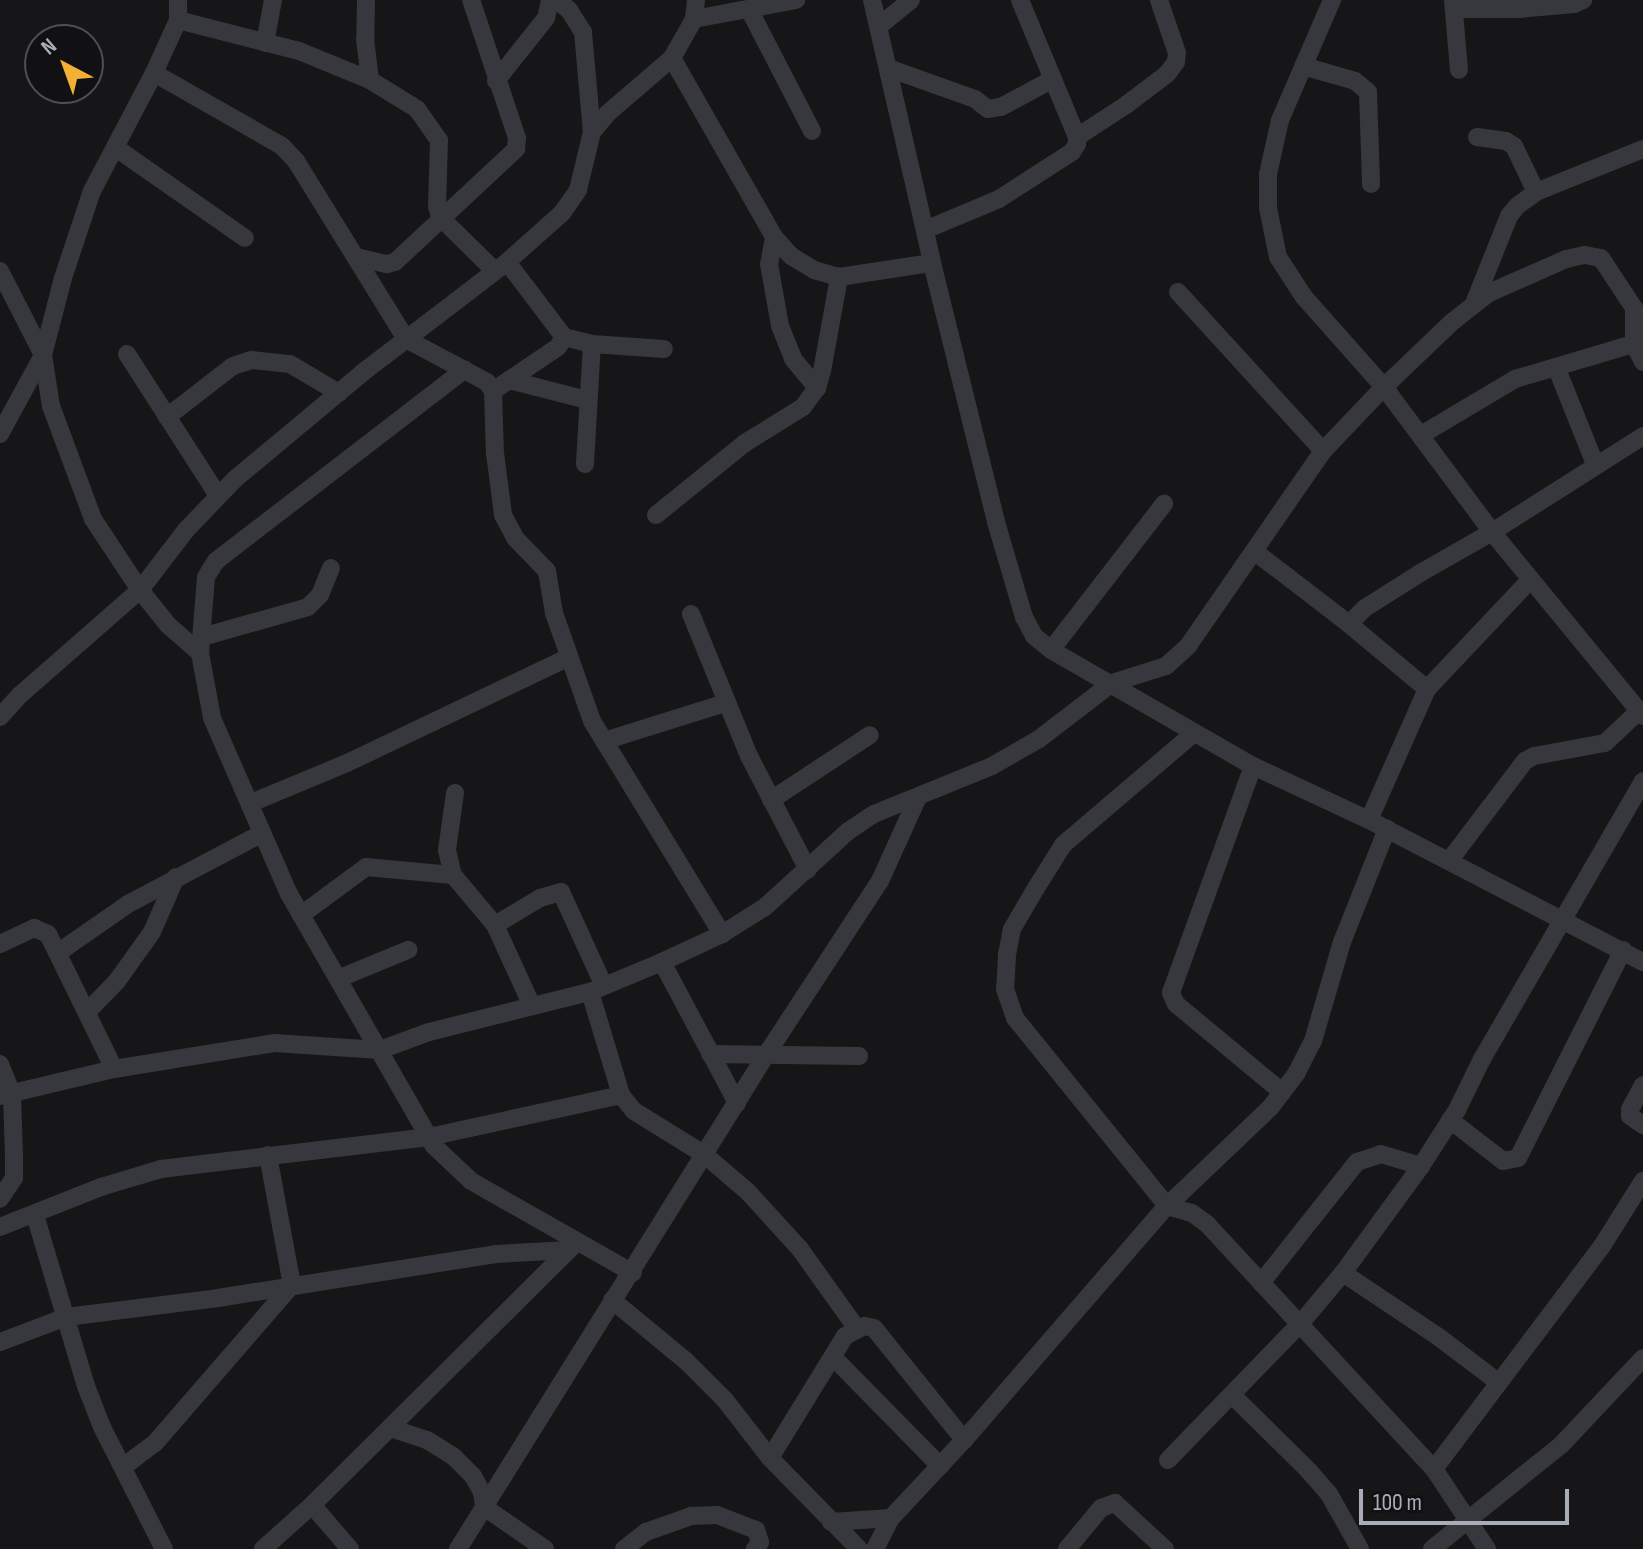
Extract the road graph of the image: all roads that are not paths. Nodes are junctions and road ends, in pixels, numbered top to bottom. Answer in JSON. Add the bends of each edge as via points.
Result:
{"nodes":[{"id":1,"x":178,"y":0,"type":"edge"},
{"id":2,"x":273,"y":0,"type":"edge"},
{"id":3,"x":366,"y":0,"type":"edge"},
{"id":4,"x":471,"y":0,"type":"edge"},
{"id":5,"x":550,"y":0,"type":"edge"},
{"id":6,"x":557,"y":0,"type":"edge"},
{"id":7,"x":796,"y":0,"type":"edge"},
{"id":8,"x":872,"y":0,"type":"edge"},
{"id":9,"x":911,"y":0,"type":"edge"},
{"id":10,"x":1020,"y":0,"type":"edge"},
{"id":11,"x":1159,"y":0,"type":"edge"},
{"id":12,"x":1332,"y":0,"type":"edge"},
{"id":13,"x":1583,"y":0,"type":"edge"},
{"id":14,"x":1454,"y":4,"type":"edge"},
{"id":15,"x":695,"y":9,"type":"edge"},
{"id":16,"x":750,"y":11,"type":"junction"},
{"id":17,"x":178,"y":20,"type":"junction"},
{"id":18,"x":879,"y":26,"type":"junction"},
{"id":19,"x":265,"y":43,"type":"junction"},
{"id":20,"x":672,"y":58,"type":"junction"},
{"id":21,"x":1303,"y":66,"type":"junction"},
{"id":22,"x":888,"y":68,"type":"junction"},
{"id":23,"x":1459,"y":70,"type":"dead end"},
{"id":24,"x":154,"y":73,"type":"junction"},
{"id":25,"x":1053,"y":79,"type":"junction"},
{"id":26,"x":370,"y":80,"type":"junction"},
{"id":27,"x":496,"y":81,"type":"junction"},
{"id":28,"x":812,"y":131,"type":"dead end"},
{"id":29,"x":592,"y":132,"type":"junction"},
{"id":30,"x":1077,"y":137,"type":"junction"},
{"id":31,"x":1477,"y":137,"type":"dead end"},
{"id":32,"x":116,"y":148,"type":"junction"},
{"id":33,"x":1643,"y":149,"type":"edge"},
{"id":34,"x":1371,"y":184,"type":"dead end"},
{"id":35,"x":1536,"y":192,"type":"junction"},
{"id":36,"x":440,"y":217,"type":"junction"},
{"id":37,"x":925,"y":230,"type":"junction"},
{"id":38,"x":774,"y":237,"type":"junction"},
{"id":39,"x":245,"y":238,"type":"dead end"},
{"id":40,"x":356,"y":257,"type":"junction"},
{"id":41,"x":932,"y":263,"type":"junction"},
{"id":42,"x":501,"y":266,"type":"junction"},
{"id":43,"x":0,"y":271,"type":"edge"},
{"id":44,"x":839,"y":277,"type":"junction"},
{"id":45,"x":1178,"y":292,"type":"dead end"},
{"id":46,"x":1474,"y":304,"type":"junction"},
{"id":47,"x":564,"y":337,"type":"junction"},
{"id":48,"x":406,"y":339,"type":"junction"},
{"id":49,"x":1639,"y":342,"type":"edge"},
{"id":50,"x":592,"y":344,"type":"junction"},
{"id":51,"x":664,"y":349,"type":"dead end"},
{"id":52,"x":127,"y":354,"type":"dead end"},
{"id":53,"x":43,"y":355,"type":"junction"},
{"id":54,"x":1643,"y":362,"type":"edge"},
{"id":55,"x":465,"y":369,"type":"junction"},
{"id":56,"x":1557,"y":369,"type":"junction"},
{"id":57,"x":501,"y":386,"type":"junction"},
{"id":58,"x":1384,"y":387,"type":"junction"},
{"id":59,"x":817,"y":388,"type":"junction"},
{"id":60,"x":339,"y":393,"type":"junction"},
{"id":61,"x":587,"y":400,"type":"junction"},
{"id":62,"x":167,"y":417,"type":"junction"},
{"id":63,"x":0,"y":434,"type":"edge"},
{"id":64,"x":1421,"y":435,"type":"junction"},
{"id":65,"x":1643,"y":436,"type":"edge"},
{"id":66,"x":1323,"y":451,"type":"junction"},
{"id":67,"x":585,"y":464,"type":"dead end"},
{"id":68,"x":1595,"y":464,"type":"junction"},
{"id":69,"x":218,"y":496,"type":"junction"},
{"id":70,"x":1164,"y":504,"type":"dead end"},
{"id":71,"x":656,"y":515,"type":"dead end"},
{"id":72,"x":1492,"y":532,"type":"junction"},
{"id":73,"x":1254,"y":551,"type":"junction"},
{"id":74,"x":331,"y":568,"type":"dead end"},
{"id":75,"x":1531,"y":579,"type":"junction"},
{"id":76,"x":140,"y":590,"type":"junction"},
{"id":77,"x":691,"y":614,"type":"dead end"},
{"id":78,"x":1349,"y":624,"type":"junction"},
{"id":79,"x":201,"y":645,"type":"junction"},
{"id":80,"x":1051,"y":650,"type":"junction"},
{"id":81,"x":569,"y":657,"type":"junction"},
{"id":82,"x":1112,"y":683,"type":"junction"},
{"id":83,"x":1427,"y":689,"type":"junction"},
{"id":84,"x":725,"y":703,"type":"junction"},
{"id":85,"x":1641,"y":714,"type":"edge"},
{"id":86,"x":0,"y":717,"type":"edge"},
{"id":87,"x":1194,"y":733,"type":"junction"},
{"id":88,"x":870,"y":735,"type":"dead end"},
{"id":89,"x":604,"y":741,"type":"junction"},
{"id":90,"x":1253,"y":766,"type":"junction"},
{"id":91,"x":1643,"y":781,"type":"edge"},
{"id":92,"x":455,"y":793,"type":"dead end"},
{"id":93,"x":917,"y":799,"type":"junction"},
{"id":94,"x":771,"y":800,"type":"junction"},
{"id":95,"x":251,"y":803,"type":"junction"},
{"id":96,"x":1369,"y":820,"type":"junction"},
{"id":97,"x":1387,"y":829,"type":"junction"},
{"id":98,"x":261,"y":834,"type":"junction"},
{"id":99,"x":1449,"y":861,"type":"junction"},
{"id":100,"x":808,"y":870,"type":"junction"},
{"id":101,"x":453,"y":875,"type":"junction"},
{"id":102,"x":176,"y":877,"type":"junction"},
{"id":103,"x":301,"y":915,"type":"junction"},
{"id":104,"x":1561,"y":920,"type":"junction"},
{"id":105,"x":495,"y":925,"type":"junction"},
{"id":106,"x":722,"y":934,"type":"junction"},
{"id":107,"x":0,"y":944,"type":"edge"},
{"id":108,"x":408,"y":950,"type":"dead end"},
{"id":109,"x":1623,"y":950,"type":"junction"},
{"id":110,"x":59,"y":952,"type":"junction"},
{"id":111,"x":662,"y":962,"type":"junction"},
{"id":112,"x":1643,"y":962,"type":"edge"},
{"id":113,"x":340,"y":978,"type":"junction"},
{"id":114,"x":597,"y":989,"type":"junction"},
{"id":115,"x":532,"y":1006,"type":"junction"},
{"id":116,"x":87,"y":1012,"type":"junction"},
{"id":117,"x":380,"y":1050,"type":"junction"},
{"id":118,"x":710,"y":1054,"type":"junction"},
{"id":119,"x":766,"y":1055,"type":"junction"},
{"id":120,"x":859,"y":1056,"type":"dead end"},
{"id":121,"x":0,"y":1064,"type":"edge"},
{"id":122,"x":114,"y":1069,"type":"junction"},
{"id":123,"x":1643,"y":1085,"type":"edge"},
{"id":124,"x":1282,"y":1092,"type":"junction"},
{"id":125,"x":6,"y":1094,"type":"edge"},
{"id":126,"x":621,"y":1095,"type":"junction"},
{"id":127,"x":737,"y":1103,"type":"junction"},
{"id":128,"x":1450,"y":1120,"type":"junction"},
{"id":129,"x":1643,"y":1125,"type":"edge"},
{"id":130,"x":429,"y":1137,"type":"junction"},
{"id":131,"x":268,"y":1155,"type":"junction"},
{"id":132,"x":705,"y":1155,"type":"junction"},
{"id":133,"x":1421,"y":1166,"type":"junction"},
{"id":134,"x":1643,"y":1181,"type":"edge"},
{"id":135,"x":0,"y":1199,"type":"edge"},
{"id":136,"x":1167,"y":1206,"type":"junction"},
{"id":137,"x":35,"y":1215,"type":"junction"},
{"id":138,"x":0,"y":1227,"type":"edge"},
{"id":139,"x":574,"y":1245,"type":"junction"},
{"id":140,"x":633,"y":1273,"type":"junction"},
{"id":141,"x":1343,"y":1273,"type":"junction"},
{"id":142,"x":1261,"y":1283,"type":"junction"},
{"id":143,"x":292,"y":1285,"type":"junction"},
{"id":144,"x":612,"y":1300,"type":"junction"},
{"id":145,"x":66,"y":1317,"type":"junction"},
{"id":146,"x":1300,"y":1324,"type":"junction"},
{"id":147,"x":857,"y":1329,"type":"junction"},
{"id":148,"x":0,"y":1342,"type":"edge"},
{"id":149,"x":833,"y":1357,"type":"junction"},
{"id":150,"x":1643,"y":1358,"type":"edge"},
{"id":151,"x":1498,"y":1382,"type":"junction"},
{"id":152,"x":1232,"y":1395,"type":"junction"},
{"id":153,"x":390,"y":1428,"type":"junction"},
{"id":154,"x":964,"y":1440,"type":"junction"},
{"id":155,"x":770,"y":1458,"type":"junction"},
{"id":156,"x":1168,"y":1460,"type":"dead end"},
{"id":157,"x":940,"y":1466,"type":"junction"},
{"id":158,"x":123,"y":1467,"type":"junction"},
{"id":159,"x":1434,"y":1469,"type":"junction"},
{"id":160,"x":312,"y":1505,"type":"junction"},
{"id":161,"x":484,"y":1507,"type":"junction"},
{"id":162,"x":891,"y":1518,"type":"junction"},
{"id":163,"x":831,"y":1522,"type":"junction"},
{"id":164,"x":1467,"y":1522,"type":"junction"},
{"id":165,"x":164,"y":1549,"type":"edge"},
{"id":166,"x":263,"y":1549,"type":"edge"},
{"id":167,"x":350,"y":1549,"type":"edge"},
{"id":168,"x":458,"y":1549,"type":"edge"},
{"id":169,"x":545,"y":1549,"type":"edge"},
{"id":170,"x":624,"y":1549,"type":"edge"},
{"id":171,"x":755,"y":1549,"type":"edge"},
{"id":172,"x":859,"y":1549,"type":"edge"},
{"id":173,"x":875,"y":1549,"type":"edge"},
{"id":174,"x":1067,"y":1549,"type":"edge"},
{"id":175,"x":1165,"y":1549,"type":"edge"},
{"id":176,"x":1360,"y":1549,"type":"edge"},
{"id":177,"x":1432,"y":1549,"type":"edge"},
{"id":178,"x":1487,"y":1549,"type":"edge"}],
"edges":[{"from":1,"to":17,"type":"street"},
{"from":2,"to":19,"type":"street"},
{"from":3,"to":26,"type":"street"},
{"from":4,"to":27,"type":"street"},
{"from":5,"to":27,"type":"street","via":[[546,18]]},
{"from":6,"to":29,"type":"street","via":[[583,32]]},
{"from":7,"to":16,"type":"street"},
{"from":8,"to":18,"type":"street"},
{"from":9,"to":18,"type":"street"},
{"from":10,"to":25,"type":"street"},
{"from":11,"to":30,"type":"street","via":[[1176,62],[1167,74]]},
{"from":12,"to":21,"type":"street"},
{"from":13,"to":14,"type":"street","via":[[1519,9]]},
{"from":14,"to":23,"type":"street"},
{"from":15,"to":16,"type":"street"},
{"from":15,"to":20,"type":"street"},
{"from":16,"to":28,"type":"street"},
{"from":17,"to":19,"type":"street"},
{"from":17,"to":24,"type":"street"},
{"from":18,"to":22,"type":"street"},
{"from":19,"to":26,"type":"street"},
{"from":20,"to":29,"type":"street"},
{"from":20,"to":38,"type":"street"},
{"from":21,"to":34,"type":"street","via":[[1355,81],[1368,92]]},
{"from":21,"to":58,"type":"street","via":[[1280,120],[1268,174],[1268,208],[1278,257],[1304,297]]},
{"from":22,"to":25,"type":"street","via":[[975,99],[988,109]]},
{"from":22,"to":37,"type":"street"},
{"from":24,"to":32,"type":"street"},
{"from":24,"to":40,"type":"street","via":[[282,146]]},
{"from":25,"to":30,"type":"street"},
{"from":26,"to":36,"type":"street","via":[[417,109],[439,140]]},
{"from":27,"to":36,"type":"street","via":[[517,138],[516,149]]},
{"from":29,"to":42,"type":"street","via":[[578,190],[562,213]]},
{"from":30,"to":37,"type":"street","via":[[1072,152],[1012,192]]},
{"from":31,"to":35,"type":"street","via":[[1514,146]]},
{"from":32,"to":39,"type":"street"},
{"from":32,"to":53,"type":"street","via":[[92,191]]},
{"from":33,"to":35,"type":"street"},
{"from":35,"to":46,"type":"street","via":[[1509,216]]},
{"from":36,"to":40,"type":"street","via":[[395,262]]},
{"from":36,"to":42,"type":"street"},
{"from":37,"to":41,"type":"street"},
{"from":38,"to":44,"type":"street","via":[[802,263]]},
{"from":38,"to":59,"type":"street","via":[[769,264],[780,326],[793,359]]},
{"from":40,"to":48,"type":"street"},
{"from":41,"to":44,"type":"street"},
{"from":41,"to":80,"type":"street","via":[[1024,617],[1034,636]]},
{"from":42,"to":47,"type":"street"},
{"from":42,"to":48,"type":"street"},
{"from":43,"to":53,"type":"street"},
{"from":44,"to":59,"type":"street"},
{"from":45,"to":66,"type":"street"},
{"from":46,"to":49,"type":"street","via":[[1566,259],[1593,255],[1601,258],[1634,308]]},
{"from":46,"to":58,"type":"street"},
{"from":47,"to":50,"type":"street"},
{"from":47,"to":57,"type":"street","via":[[558,347]]},
{"from":48,"to":55,"type":"street"},
{"from":48,"to":60,"type":"street"},
{"from":49,"to":54,"type":"street"},
{"from":49,"to":56,"type":"street"},
{"from":50,"to":51,"type":"street"},
{"from":50,"to":61,"type":"street"},
{"from":52,"to":62,"type":"street"},
{"from":53,"to":63,"type":"street"},
{"from":53,"to":76,"type":"street","via":[[51,406],[93,519]]},
{"from":55,"to":57,"type":"street"},
{"from":55,"to":79,"type":"street","via":[[216,561],[206,577]]},
{"from":56,"to":64,"type":"street","via":[[1515,379]]},
{"from":56,"to":68,"type":"street"},
{"from":57,"to":61,"type":"street"},
{"from":57,"to":81,"type":"street","via":[[495,453],[503,515],[515,538],[547,571]]},
{"from":58,"to":64,"type":"street"},
{"from":58,"to":66,"type":"street"},
{"from":59,"to":71,"type":"street","via":[[803,407],[745,443]]},
{"from":60,"to":62,"type":"street","via":[[290,364],[251,360],[233,366]]},
{"from":60,"to":69,"type":"street"},
{"from":61,"to":67,"type":"street"},
{"from":62,"to":69,"type":"street"},
{"from":64,"to":72,"type":"street"},
{"from":65,"to":68,"type":"street"},
{"from":66,"to":73,"type":"street"},
{"from":68,"to":72,"type":"street"},
{"from":69,"to":76,"type":"street"},
{"from":70,"to":80,"type":"street"},
{"from":72,"to":75,"type":"street"},
{"from":72,"to":78,"type":"street","via":[[1365,608]]},
{"from":73,"to":78,"type":"street"},
{"from":73,"to":82,"type":"street","via":[[1188,646],[1166,666]]},
{"from":74,"to":79,"type":"street","via":[[320,595],[308,607]]},
{"from":75,"to":83,"type":"street"},
{"from":75,"to":85,"type":"street"},
{"from":76,"to":79,"type":"street","via":[[168,625]]},
{"from":76,"to":86,"type":"street"},
{"from":77,"to":84,"type":"street"},
{"from":78,"to":83,"type":"street"},
{"from":79,"to":95,"type":"street","via":[[212,718]]},
{"from":80,"to":82,"type":"street"},
{"from":81,"to":89,"type":"street"},
{"from":81,"to":95,"type":"street"},
{"from":82,"to":87,"type":"street"},
{"from":82,"to":93,"type":"street","via":[[1039,739]]},
{"from":83,"to":96,"type":"street"},
{"from":84,"to":89,"type":"street"},
{"from":84,"to":94,"type":"street"},
{"from":85,"to":99,"type":"street","via":[[1605,743],[1525,761]]},
{"from":87,"to":90,"type":"street"},
{"from":87,"to":136,"type":"street","via":[[1063,845],[1012,929],[1005,989],[1015,1018]]},
{"from":88,"to":94,"type":"street"},
{"from":89,"to":106,"type":"street"},
{"from":90,"to":96,"type":"street"},
{"from":90,"to":124,"type":"street","via":[[1171,993],[1176,1004]]},
{"from":91,"to":104,"type":"street"},
{"from":92,"to":101,"type":"street","via":[[447,850]]},
{"from":93,"to":100,"type":"street","via":[[874,814]]},
{"from":93,"to":119,"type":"street","via":[[880,881]]},
{"from":94,"to":100,"type":"street"},
{"from":95,"to":98,"type":"street"},
{"from":96,"to":97,"type":"street"},
{"from":97,"to":99,"type":"street"},
{"from":97,"to":124,"type":"street","via":[[1342,942],[1313,1041]]},
{"from":98,"to":102,"type":"street"},
{"from":98,"to":103,"type":"street"},
{"from":99,"to":104,"type":"street"},
{"from":100,"to":106,"type":"street","via":[[765,907]]},
{"from":101,"to":103,"type":"street","via":[[366,867]]},
{"from":101,"to":105,"type":"street"},
{"from":102,"to":110,"type":"street"},
{"from":102,"to":116,"type":"street","via":[[152,932]]},
{"from":103,"to":113,"type":"street"},
{"from":104,"to":109,"type":"street"},
{"from":104,"to":128,"type":"street"},
{"from":105,"to":114,"type":"street","via":[[540,898],[561,892]]},
{"from":105,"to":115,"type":"street"},
{"from":106,"to":111,"type":"street"},
{"from":107,"to":110,"type":"street","via":[[34,928],[48,934]]},
{"from":108,"to":113,"type":"street"},
{"from":109,"to":112,"type":"street"},
{"from":109,"to":128,"type":"street","via":[[1518,1158],[1503,1161]]},
{"from":110,"to":116,"type":"street"},
{"from":111,"to":114,"type":"street"},
{"from":111,"to":118,"type":"street"},
{"from":113,"to":117,"type":"street"},
{"from":114,"to":115,"type":"street"},
{"from":114,"to":126,"type":"street"},
{"from":115,"to":117,"type":"street"},
{"from":116,"to":122,"type":"street"},
{"from":117,"to":122,"type":"street","via":[[274,1043]]},
{"from":117,"to":130,"type":"street"},
{"from":118,"to":119,"type":"street"},
{"from":118,"to":127,"type":"street"},
{"from":119,"to":120,"type":"street"},
{"from":119,"to":127,"type":"street"},
{"from":121,"to":125,"type":"street"},
{"from":122,"to":125,"type":"street"},
{"from":123,"to":129,"type":"street","via":[[1630,1109],[1630,1116]]},
{"from":124,"to":136,"type":"street"},
{"from":125,"to":135,"type":"street","via":[[14,1178]]},
{"from":126,"to":130,"type":"street"},
{"from":126,"to":132,"type":"street","via":[[634,1111]]},
{"from":127,"to":132,"type":"street"},
{"from":128,"to":133,"type":"street"},
{"from":130,"to":131,"type":"street"},
{"from":130,"to":139,"type":"street","via":[[471,1181]]},
{"from":131,"to":137,"type":"street","via":[[161,1169]]},
{"from":131,"to":143,"type":"street"},
{"from":132,"to":140,"type":"street"},
{"from":132,"to":147,"type":"street","via":[[777,1222]]},
{"from":133,"to":141,"type":"street"},
{"from":133,"to":142,"type":"street","via":[[1381,1154],[1357,1162]]},
{"from":134,"to":151,"type":"street","via":[[1602,1246]]},
{"from":136,"to":142,"type":"street","via":[[1192,1213]]},
{"from":136,"to":154,"type":"street"},
{"from":137,"to":138,"type":"street"},
{"from":137,"to":145,"type":"street"},
{"from":139,"to":140,"type":"street"},
{"from":139,"to":143,"type":"street"},
{"from":139,"to":153,"type":"street"},
{"from":140,"to":144,"type":"street"},
{"from":141,"to":146,"type":"street"},
{"from":141,"to":151,"type":"street"},
{"from":142,"to":146,"type":"street"},
{"from":143,"to":145,"type":"street"},
{"from":143,"to":158,"type":"street","via":[[165,1432]]},
{"from":144,"to":155,"type":"street","via":[[696,1371]]},
{"from":144,"to":161,"type":"street"},
{"from":145,"to":148,"type":"street"},
{"from":145,"to":158,"type":"street","via":[[86,1386]]},
{"from":146,"to":152,"type":"street"},
{"from":146,"to":159,"type":"street"},
{"from":147,"to":149,"type":"street","via":[[845,1336]]},
{"from":147,"to":154,"type":"street","via":[[874,1328]]},
{"from":149,"to":155,"type":"street"},
{"from":149,"to":157,"type":"street"},
{"from":150,"to":164,"type":"street","via":[[1562,1444]]},
{"from":151,"to":159,"type":"street"},
{"from":152,"to":156,"type":"street"},
{"from":152,"to":176,"type":"street","via":[[1319,1483]]},
{"from":153,"to":160,"type":"street"},
{"from":153,"to":161,"type":"street","via":[[427,1440],[454,1457],[473,1476]]},
{"from":154,"to":157,"type":"street"},
{"from":155,"to":163,"type":"street"},
{"from":157,"to":162,"type":"street"},
{"from":158,"to":165,"type":"street"},
{"from":159,"to":164,"type":"street"},
{"from":160,"to":166,"type":"street"},
{"from":160,"to":167,"type":"street"},
{"from":161,"to":168,"type":"street"},
{"from":161,"to":169,"type":"street"},
{"from":162,"to":163,"type":"street"},
{"from":162,"to":173,"type":"street"},
{"from":163,"to":172,"type":"street"},
{"from":164,"to":177,"type":"street"},
{"from":164,"to":178,"type":"street"},
{"from":170,"to":171,"type":"street","via":[[646,1532],[691,1516],[717,1515],[756,1530],[760,1542]]},
{"from":174,"to":175,"type":"street","via":[[1101,1508],[1115,1503]]}]}
